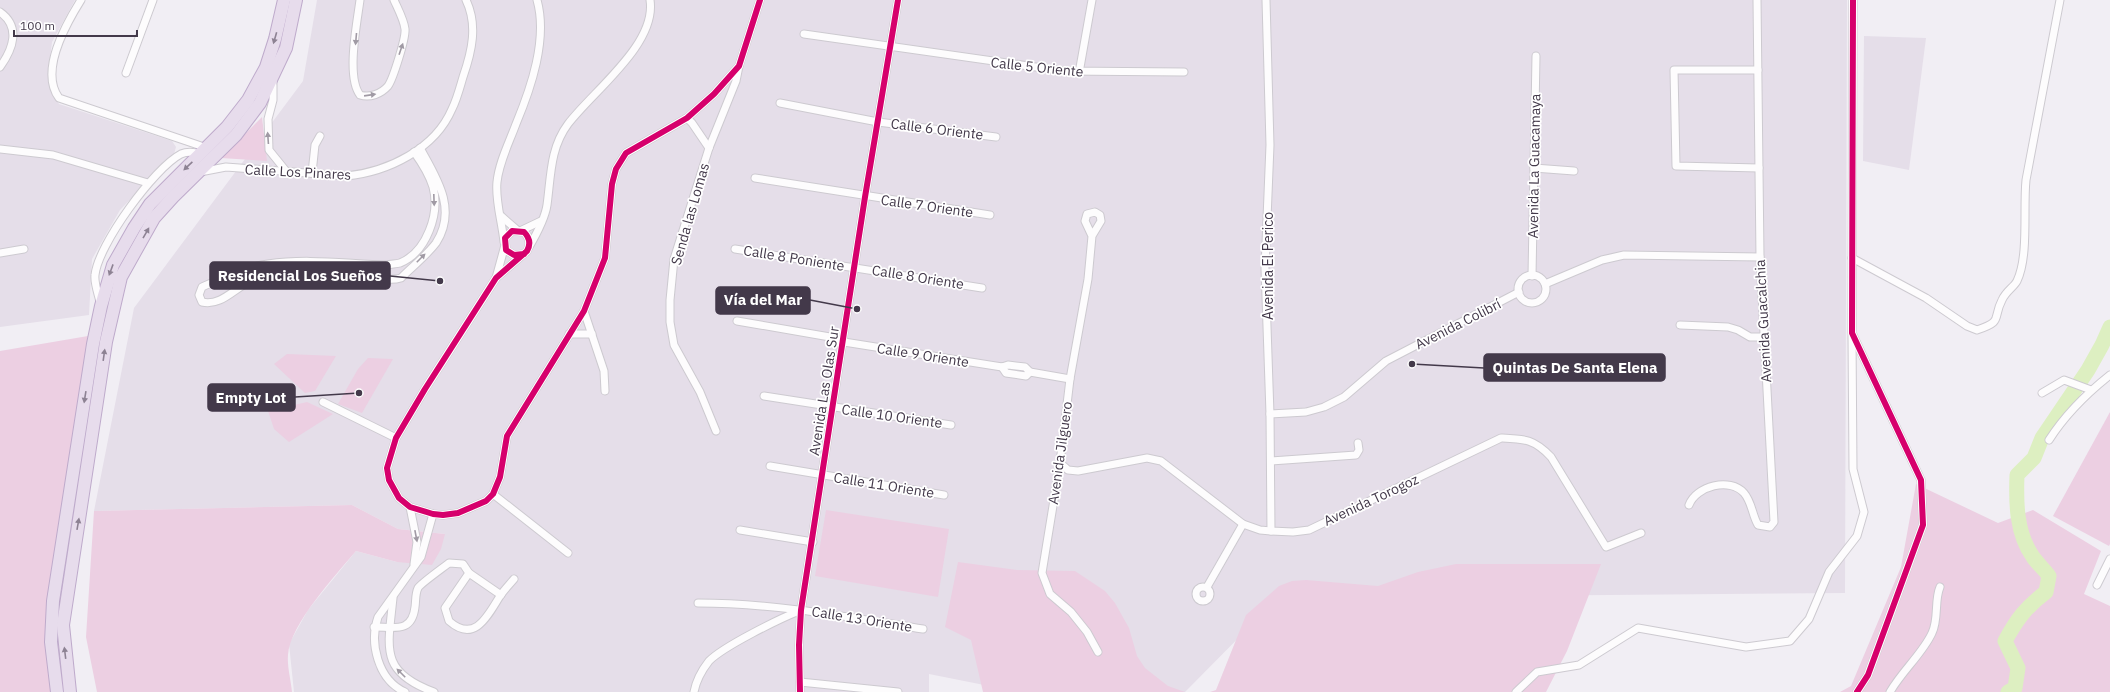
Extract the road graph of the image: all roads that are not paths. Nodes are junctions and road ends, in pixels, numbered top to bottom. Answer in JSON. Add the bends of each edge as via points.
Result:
{"nodes":[{"id":1,"x":81,"y":0,"type":"edge"},
{"id":2,"x":153,"y":0,"type":"edge"},
{"id":3,"x":284,"y":0,"type":"edge"},
{"id":4,"x":296,"y":0,"type":"edge"},
{"id":5,"x":360,"y":0,"type":"edge"},
{"id":6,"x":394,"y":0,"type":"edge"},
{"id":7,"x":466,"y":0,"type":"edge"},
{"id":8,"x":537,"y":0,"type":"edge"},
{"id":9,"x":650,"y":0,"type":"edge"},
{"id":10,"x":760,"y":0,"type":"edge"},
{"id":11,"x":898,"y":0,"type":"edge"},
{"id":12,"x":1092,"y":0,"type":"edge"},
{"id":13,"x":1266,"y":0,"type":"edge"},
{"id":14,"x":1757,"y":0,"type":"edge"},
{"id":15,"x":1853,"y":0,"type":"edge"},
{"id":16,"x":2060,"y":0,"type":"edge"},
{"id":17,"x":0,"y":12,"type":"edge"},
{"id":18,"x":804,"y":34,"type":"dead end"},
{"id":19,"x":892,"y":47,"type":"junction"},
{"id":20,"x":1536,"y":56,"type":"dead end"},
{"id":21,"x":739,"y":66,"type":"junction"},
{"id":22,"x":0,"y":67,"type":"edge"},
{"id":23,"x":1758,"y":70,"type":"junction"},
{"id":24,"x":1078,"y":72,"type":"junction"},
{"id":25,"x":1184,"y":72,"type":"dead end"},
{"id":26,"x":126,"y":73,"type":"dead end"},
{"id":27,"x":273,"y":77,"type":"junction"},
{"id":28,"x":780,"y":103,"type":"dead end"},
{"id":29,"x":687,"y":118,"type":"junction"},
{"id":30,"x":878,"y":122,"type":"junction"},
{"id":31,"x":320,"y":136,"type":"dead end"},
{"id":32,"x":174,"y":137,"type":"junction"},
{"id":33,"x":996,"y":137,"type":"dead end"},
{"id":34,"x":709,"y":148,"type":"junction"},
{"id":35,"x":0,"y":149,"type":"edge"},
{"id":36,"x":417,"y":150,"type":"junction"},
{"id":37,"x":204,"y":151,"type":"junction"},
{"id":38,"x":176,"y":157,"type":"junction"},
{"id":39,"x":1534,"y":168,"type":"junction"},
{"id":40,"x":1759,"y":168,"type":"junction"},
{"id":41,"x":286,"y":171,"type":"junction"},
{"id":42,"x":1574,"y":171,"type":"dead end"},
{"id":43,"x":198,"y":173,"type":"junction"},
{"id":44,"x":312,"y":173,"type":"junction"},
{"id":45,"x":756,"y":178,"type":"dead end"},
{"id":46,"x":148,"y":183,"type":"junction"},
{"id":47,"x":865,"y":197,"type":"junction"},
{"id":48,"x":990,"y":215,"type":"dead end"},
{"id":49,"x":501,"y":216,"type":"junction"},
{"id":50,"x":541,"y":221,"type":"junction"},
{"id":51,"x":518,"y":230,"type":"junction"},
{"id":52,"x":1092,"y":236,"type":"dead end"},
{"id":53,"x":504,"y":244,"type":"junction"},
{"id":54,"x":529,"y":247,"type":"junction"},
{"id":55,"x":24,"y":248,"type":"dead end"},
{"id":56,"x":735,"y":248,"type":"dead end"},
{"id":57,"x":0,"y":253,"type":"edge"},
{"id":58,"x":524,"y":254,"type":"junction"},
{"id":59,"x":1760,"y":257,"type":"junction"},
{"id":60,"x":1852,"y":258,"type":"junction"},
{"id":61,"x":854,"y":267,"type":"junction"},
{"id":62,"x":1532,"y":276,"type":"junction"},
{"id":63,"x":496,"y":278,"type":"junction"},
{"id":64,"x":1545,"y":284,"type":"junction"},
{"id":65,"x":982,"y":288,"type":"dead end"},
{"id":66,"x":1519,"y":292,"type":"junction"},
{"id":67,"x":100,"y":306,"type":"junction"},
{"id":68,"x":584,"y":311,"type":"junction"},
{"id":69,"x":737,"y":321,"type":"dead end"},
{"id":70,"x":1680,"y":325,"type":"dead end"},
{"id":71,"x":1852,"y":333,"type":"junction"},
{"id":72,"x":570,"y":334,"type":"junction"},
{"id":73,"x":592,"y":334,"type":"junction"},
{"id":74,"x":1764,"y":337,"type":"junction"},
{"id":75,"x":844,"y":342,"type":"junction"},
{"id":76,"x":2110,"y":375,"type":"edge"},
{"id":77,"x":1070,"y":379,"type":"junction"},
{"id":78,"x":2088,"y":389,"type":"junction"},
{"id":79,"x":605,"y":391,"type":"dead end"},
{"id":80,"x":2042,"y":394,"type":"dead end"},
{"id":81,"x":764,"y":396,"type":"dead end"},
{"id":82,"x":323,"y":402,"type":"dead end"},
{"id":83,"x":833,"y":408,"type":"junction"},
{"id":84,"x":1270,"y":414,"type":"junction"},
{"id":85,"x":952,"y":425,"type":"dead end"},
{"id":86,"x":716,"y":431,"type":"dead end"},
{"id":87,"x":396,"y":438,"type":"junction"},
{"id":88,"x":2049,"y":440,"type":"dead end"},
{"id":89,"x":1358,"y":442,"type":"dead end"},
{"id":90,"x":1271,"y":462,"type":"junction"},
{"id":91,"x":1060,"y":463,"type":"junction"},
{"id":92,"x":770,"y":466,"type":"dead end"},
{"id":93,"x":823,"y":475,"type":"junction"},
{"id":94,"x":493,"y":494,"type":"junction"},
{"id":95,"x":944,"y":495,"type":"dead end"},
{"id":96,"x":1689,"y":505,"type":"dead end"},
{"id":97,"x":410,"y":507,"type":"junction"},
{"id":98,"x":432,"y":514,"type":"junction"},
{"id":99,"x":1243,"y":524,"type":"junction"},
{"id":100,"x":740,"y":530,"type":"dead end"},
{"id":101,"x":1271,"y":531,"type":"junction"},
{"id":102,"x":1641,"y":533,"type":"dead end"},
{"id":103,"x":813,"y":542,"type":"junction"},
{"id":104,"x":568,"y":553,"type":"dead end"},
{"id":105,"x":2110,"y":559,"type":"edge"},
{"id":106,"x":414,"y":564,"type":"junction"},
{"id":107,"x":469,"y":573,"type":"junction"},
{"id":108,"x":514,"y":579,"type":"dead end"},
{"id":109,"x":2097,"y":585,"type":"dead end"},
{"id":110,"x":1207,"y":587,"type":"dead end"},
{"id":111,"x":1940,"y":587,"type":"dead end"},
{"id":112,"x":501,"y":595,"type":"junction"},
{"id":113,"x":393,"y":597,"type":"junction"},
{"id":114,"x":698,"y":603,"type":"dead end"},
{"id":115,"x":801,"y":610,"type":"junction"},
{"id":116,"x":374,"y":627,"type":"junction"},
{"id":117,"x":390,"y":627,"type":"junction"},
{"id":118,"x":923,"y":629,"type":"dead end"},
{"id":119,"x":1098,"y":652,"type":"dead end"},
{"id":120,"x":800,"y":682,"type":"junction"},
{"id":121,"x":57,"y":692,"type":"edge"},
{"id":122,"x":70,"y":692,"type":"edge"},
{"id":123,"x":405,"y":692,"type":"edge"},
{"id":124,"x":434,"y":692,"type":"edge"},
{"id":125,"x":694,"y":692,"type":"edge"},
{"id":126,"x":800,"y":692,"type":"edge"},
{"id":127,"x":898,"y":692,"type":"edge"},
{"id":128,"x":1516,"y":692,"type":"edge"},
{"id":129,"x":1857,"y":692,"type":"edge"},
{"id":130,"x":1890,"y":692,"type":"edge"}],
"edges":[{"from":1,"to":32,"type":"street","via":[[59,41],[54,61],[53,90],[59,98],[69,103]]},
{"from":2,"to":26,"type":"street"},
{"from":3,"to":37,"type":"highway","one_way":true,"via":[[275,39],[261,76],[240,111]]},
{"from":4,"to":27,"type":"highway","via":[[286,48]]},
{"from":5,"to":6,"type":"street","one_way":true,"via":[[354,85],[360,95],[365,97],[379,93],[388,85],[403,45],[405,28]]},
{"from":7,"to":36,"type":"street","name":"Calle Los Pinares","via":[[471,12],[473,29],[469,62],[452,109],[431,140]]},
{"from":8,"to":49,"type":"street","via":[[540,28],[535,68],[504,153],[497,181],[496,200]]},
{"from":9,"to":50,"type":"street","via":[[647,25],[640,42],[559,137],[553,153],[547,206]]},
{"from":10,"to":21,"type":"street","name":"Senda las Lomas"},
{"from":11,"to":19,"type":"street","name":"Avenida Las Olas Sur"},
{"from":12,"to":24,"type":"street"},
{"from":13,"to":84,"type":"street","name":"Avenida El Perico","via":[[1270,145],[1265,268]]},
{"from":14,"to":23,"type":"street","name":"Avenida Guacalchia"},
{"from":15,"to":60,"type":"street"},
{"from":16,"to":60,"type":"street","via":[[2026,180],[2025,234],[2020,274],[2016,283],[2007,290],[2000,303],[1998,316],[1990,326],[1977,330],[1967,326],[1926,298]]},
{"from":17,"to":22,"type":"street","via":[[13,28],[14,34],[6,58]]},
{"from":18,"to":19,"type":"street","name":"Calle 5 Oriente"},
{"from":19,"to":24,"type":"street","name":"Calle 5 Oriente"},
{"from":19,"to":30,"type":"street","name":"Avenida Las Olas Sur"},
{"from":20,"to":39,"type":"street","name":"Avenida La Guacamaya"},
{"from":21,"to":29,"type":"street","via":[[714,94]]},
{"from":21,"to":34,"type":"street","name":"Senda las Lomas","via":[[736,81]]},
{"from":23,"to":40,"type":"street","name":"Avenida Guacalchia"},
{"from":23,"to":40,"type":"street","via":[[1674,70],[1676,166]]},
{"from":24,"to":25,"type":"street","name":"Calle 5 Oriente"},
{"from":41,"to":27,"type":"street","one_way":true,"via":[[269,150],[268,119],[273,100]]},
{"from":27,"to":43,"type":"highway","via":[[260,103],[244,125]]},
{"from":28,"to":30,"type":"street","name":"Calle 6 Oriente"},
{"from":29,"to":34,"type":"street"},
{"from":29,"to":68,"type":"street","via":[[626,153],[616,169],[612,184],[605,258]]},
{"from":30,"to":33,"type":"street","name":"Calle 6 Oriente"},
{"from":30,"to":47,"type":"street","name":"Avenida Las Olas Sur"},
{"from":31,"to":44,"type":"street"},
{"from":32,"to":37,"type":"street"},
{"from":32,"to":38,"type":"street","via":[[179,147]]},
{"from":34,"to":86,"type":"street","name":"Senda las Lomas","via":[[674,259],[670,322],[674,345],[700,392]]},
{"from":35,"to":46,"type":"street","via":[[53,155]]},
{"from":36,"to":36,"type":"street","one_way":true,"via":[[433,188],[434,212],[427,237],[400,263],[387,265],[306,260],[267,264],[243,270],[202,287],[199,295],[202,302],[216,302],[255,279],[276,274],[308,272],[377,276],[394,280],[401,278],[436,242],[444,214],[444,196],[440,185]]},
{"from":36,"to":44,"type":"street","name":"Calle Los Pinares","via":[[399,161],[363,174],[346,176]]},
{"from":37,"to":38,"type":"street","via":[[188,152]]},
{"from":37,"to":67,"type":"highway","one_way":true,"via":[[164,188],[134,228],[113,265]]},
{"from":38,"to":46,"type":"street"},
{"from":39,"to":42,"type":"street"},
{"from":39,"to":62,"type":"street","name":"Avenida La Guacamaya"},
{"from":40,"to":59,"type":"street","name":"Avenida Guacalchia"},
{"from":41,"to":43,"type":"street","name":"Calle Los Pinares","via":[[226,168]]},
{"from":41,"to":44,"type":"street","name":"Calle Los Pinares"},
{"from":122,"to":43,"type":"highway","one_way":true,"via":[[63,625],[68,581],[106,342],[121,277],[154,218]]},
{"from":45,"to":47,"type":"street","name":"Calle 7 Oriente"},
{"from":46,"to":67,"type":"street","via":[[123,216],[108,241],[97,267],[94,275]]},
{"from":47,"to":48,"type":"street","name":"Calle 7 Oriente"},
{"from":47,"to":61,"type":"street","name":"Avenida Las Olas Sur"},
{"from":49,"to":51,"type":"street"},
{"from":49,"to":53,"type":"street"},
{"from":50,"to":51,"type":"street"},
{"from":50,"to":54,"type":"street"},
{"from":51,"to":53,"type":"street","via":[[508,234]]},
{"from":51,"to":54,"type":"street","via":[[529,239]]},
{"from":52,"to":77,"type":"street","name":"Avenida Jilguero","via":[[1088,279]]},
{"from":53,"to":58,"type":"street","via":[[510,253],[519,256]]},
{"from":53,"to":63,"type":"street"},
{"from":54,"to":58,"type":"street"},
{"from":55,"to":57,"type":"street"},
{"from":56,"to":61,"type":"street","name":"Calle 8 Poniente"},
{"from":58,"to":63,"type":"street"},
{"from":59,"to":64,"type":"street","via":[[1624,255],[1602,260]]},
{"from":59,"to":74,"type":"street","name":"Avenida Guacalchia"},
{"from":60,"to":71,"type":"street"},
{"from":61,"to":65,"type":"street","name":"Calle 8 Oriente"},
{"from":61,"to":75,"type":"street","name":"Avenida Las Olas Sur"},
{"from":62,"to":64,"type":"street","via":[[1540,278]]},
{"from":62,"to":66,"type":"street","via":[[1521,281]]},
{"from":63,"to":87,"type":"street"},
{"from":64,"to":66,"type":"street","via":[[1546,293],[1536,302],[1524,300]]},
{"from":66,"to":84,"type":"street","name":"Avenida Colibrí","via":[[1386,361],[1344,397],[1324,407],[1306,412]]},
{"from":67,"to":121,"type":"highway","one_way":true,"via":[[53,601],[51,647]]},
{"from":68,"to":72,"type":"street"},
{"from":68,"to":73,"type":"street"},
{"from":69,"to":75,"type":"street","name":"Calle 9 Oriente","via":[[830,337]]},
{"from":70,"to":74,"type":"street","via":[[1728,327],[1750,337]]},
{"from":71,"to":128,"type":"street","via":[[1853,469],[1864,512],[1857,536],[1829,572],[1809,619],[1790,641],[1746,647],[1638,628],[1579,665],[1537,672]]},
{"from":71,"to":129,"type":"street","via":[[1921,480],[1924,504],[1923,525],[1868,675]]},
{"from":72,"to":73,"type":"street"},
{"from":72,"to":94,"type":"street","via":[[507,436],[500,477]]},
{"from":73,"to":79,"type":"street","via":[[604,371]]},
{"from":74,"to":96,"type":"street","name":"Avenida Guacalchia","via":[[1774,522],[1770,527],[1758,525],[1745,494],[1732,486],[1717,485],[1700,491],[1693,496]]},
{"from":75,"to":77,"type":"street","name":"Calle 9 Oriente","via":[[1002,367],[1006,373],[1026,376],[1030,372]]},
{"from":75,"to":83,"type":"street","name":"Avenida Las Olas Sur"},
{"from":76,"to":78,"type":"street"},
{"from":77,"to":91,"type":"street","name":"Avenida Jilguero"},
{"from":78,"to":80,"type":"street","via":[[2064,380]]},
{"from":78,"to":88,"type":"street","via":[[2060,422]]},
{"from":81,"to":83,"type":"street","name":"Calle 10 Oriente"},
{"from":82,"to":87,"type":"street"},
{"from":83,"to":85,"type":"street","name":"Calle 10 Oriente"},
{"from":83,"to":93,"type":"street","name":"Avenida Las Olas Sur"},
{"from":84,"to":90,"type":"street","name":"Avenida El Perico"},
{"from":87,"to":97,"type":"street","via":[[389,456],[389,480],[395,493]]},
{"from":89,"to":90,"type":"street","via":[[1359,450],[1356,454]]},
{"from":90,"to":101,"type":"street","name":"Avenida El Perico"},
{"from":91,"to":99,"type":"street","name":"Avenida Torogoz","via":[[1068,470],[1078,472],[1147,458],[1161,461]]},
{"from":91,"to":119,"type":"street","name":"Avenida Jilguero","via":[[1042,573],[1050,594],[1071,612],[1087,632]]},
{"from":92,"to":93,"type":"street","name":"Calle 11 Oriente"},
{"from":93,"to":95,"type":"street","name":"Calle 11 Oriente"},
{"from":93,"to":103,"type":"street","name":"Avenida Las Olas Sur"},
{"from":94,"to":98,"type":"street","via":[[486,501],[458,513]]},
{"from":94,"to":104,"type":"street"},
{"from":97,"to":98,"type":"street"},
{"from":97,"to":106,"type":"street","one_way":true,"via":[[417,542]]},
{"from":98,"to":106,"type":"street","via":[[426,546]]},
{"from":99,"to":101,"type":"street","name":"Avenida Torogoz"},
{"from":99,"to":110,"type":"street"},
{"from":100,"to":103,"type":"street"},
{"from":101,"to":102,"type":"street","name":"Avenida Torogoz","via":[[1309,530],[1501,438],[1525,438],[1541,446],[1551,457],[1606,547]]},
{"from":103,"to":115,"type":"street","name":"Avenida Las Olas Sur"},
{"from":105,"to":109,"type":"street"},
{"from":106,"to":113,"type":"street"},
{"from":107,"to":112,"type":"street"},
{"from":107,"to":112,"type":"street","via":[[446,608],[450,621],[455,626],[462,629],[477,627],[483,623]]},
{"from":107,"to":117,"type":"street","via":[[463,564],[450,563],[422,582],[418,587],[414,616],[410,623],[403,627]]},
{"from":108,"to":112,"type":"street"},
{"from":111,"to":130,"type":"street","via":[[1933,632]]},
{"from":113,"to":116,"type":"street"},
{"from":113,"to":117,"type":"street"},
{"from":114,"to":115,"type":"street","name":"Calle 13 Oriente"},
{"from":115,"to":118,"type":"street","name":"Calle 13 Oriente"},
{"from":115,"to":120,"type":"street","name":"Avenida Las Olas Sur"},
{"from":115,"to":125,"type":"street","via":[[720,653],[710,661],[702,673]]},
{"from":116,"to":117,"type":"street"},
{"from":116,"to":123,"type":"street","via":[[376,655],[380,667],[389,680]]},
{"from":124,"to":117,"type":"street","one_way":true,"via":[[409,681],[392,663]]},
{"from":120,"to":126,"type":"street","name":"Avenida Las Olas Sur"},
{"from":120,"to":127,"type":"street"}]}
